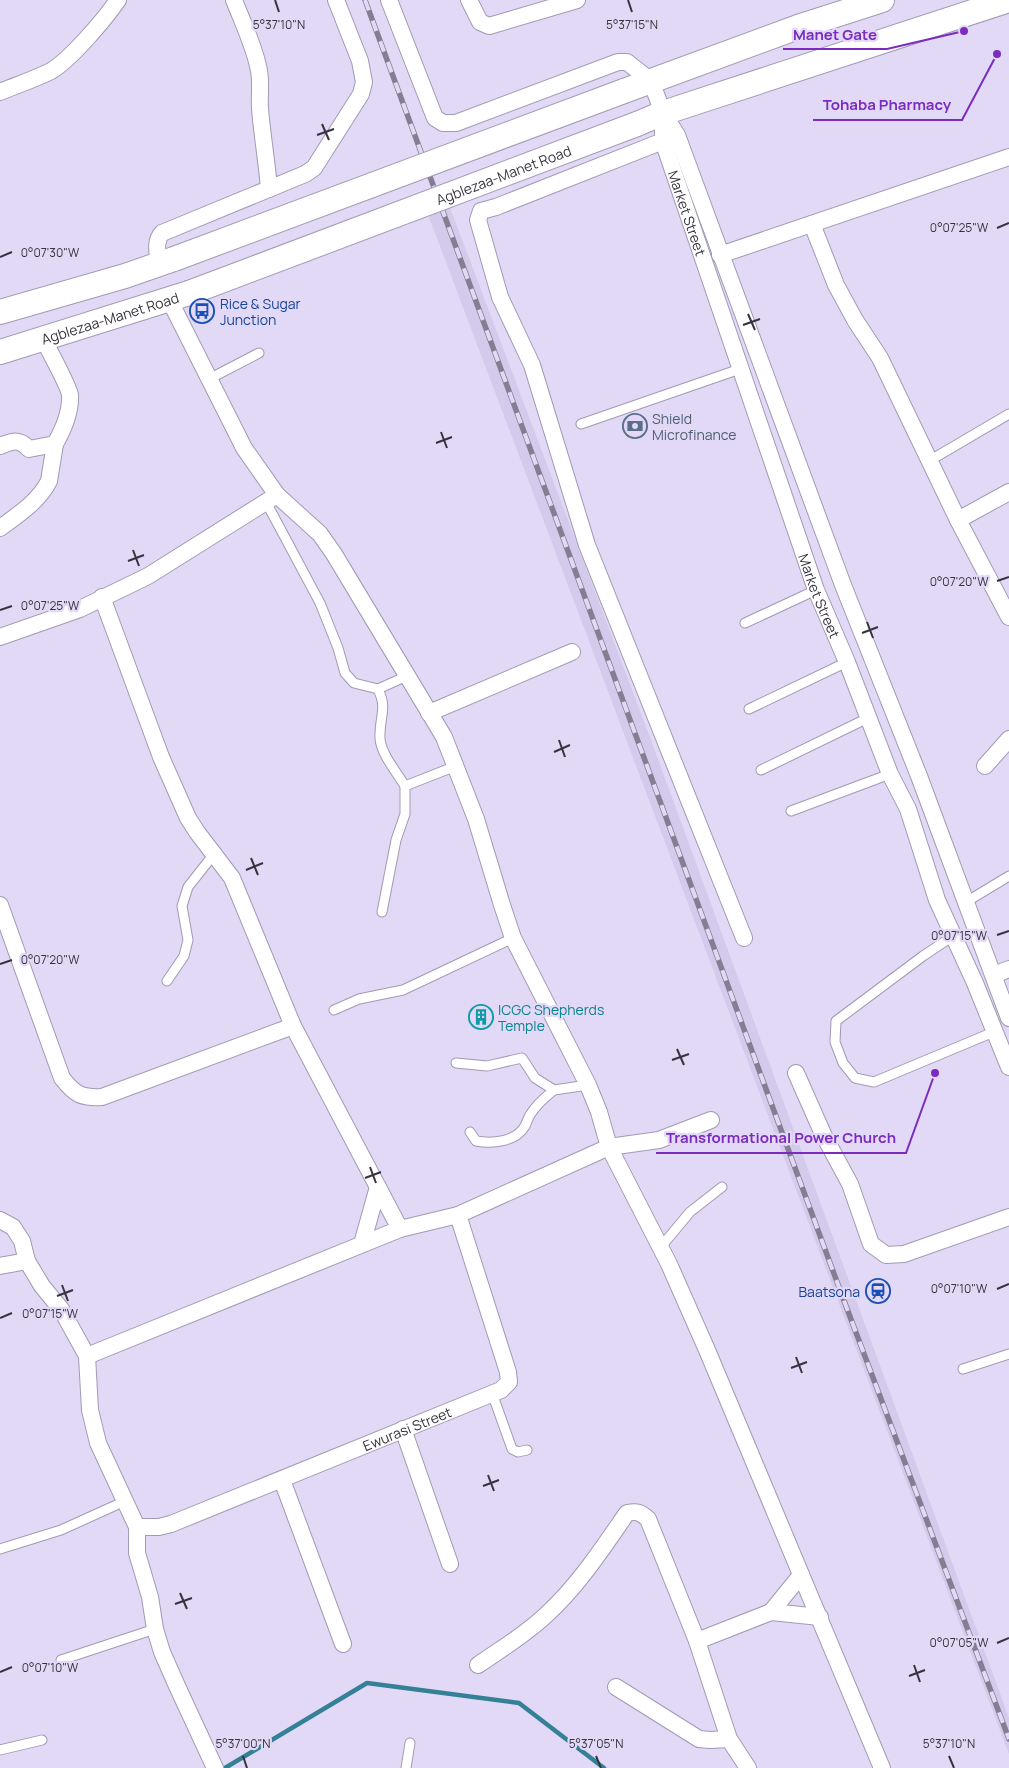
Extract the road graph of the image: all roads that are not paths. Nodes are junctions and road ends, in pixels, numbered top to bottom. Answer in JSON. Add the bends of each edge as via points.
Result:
{"nodes":[{"id":1,"x":118,"y":0,"type":"edge"},
{"id":2,"x":234,"y":0,"type":"edge"},
{"id":3,"x":336,"y":0,"type":"edge"},
{"id":4,"x":389,"y":0,"type":"edge"},
{"id":5,"x":469,"y":0,"type":"edge"},
{"id":6,"x":577,"y":0,"type":"edge"},
{"id":7,"x":882,"y":0,"type":"edge"},
{"id":8,"x":1009,"y":0,"type":"edge"},
{"id":9,"x":650,"y":81,"type":"junction"},
{"id":10,"x":0,"y":92,"type":"edge"},
{"id":11,"x":663,"y":114,"type":"junction"},
{"id":12,"x":663,"y":141,"type":"junction"},
{"id":13,"x":1009,"y":158,"type":"edge"},
{"id":14,"x":269,"y":189,"type":"junction"},
{"id":15,"x":812,"y":224,"type":"junction"},
{"id":16,"x":720,"y":255,"type":"junction"},
{"id":17,"x":167,"y":262,"type":"junction"},
{"id":18,"x":179,"y":296,"type":"junction"},
{"id":19,"x":0,"y":312,"type":"edge"},
{"id":20,"x":43,"y":338,"type":"junction"},
{"id":21,"x":0,"y":352,"type":"edge"},
{"id":22,"x":259,"y":353,"type":"dead end"},
{"id":23,"x":740,"y":369,"type":"junction"},
{"id":24,"x":209,"y":379,"type":"junction"},
{"id":25,"x":1009,"y":414,"type":"edge"},
{"id":26,"x":581,"y":424,"type":"dead end"},
{"id":27,"x":55,"y":444,"type":"junction"},
{"id":28,"x":0,"y":446,"type":"edge"},
{"id":29,"x":929,"y":461,"type":"junction"},
{"id":30,"x":1009,"y":492,"type":"edge"},
{"id":31,"x":272,"y":499,"type":"junction"},
{"id":32,"x":958,"y":520,"type":"junction"},
{"id":33,"x":0,"y":528,"type":"edge"},
{"id":34,"x":816,"y":590,"type":"junction"},
{"id":35,"x":102,"y":597,"type":"junction"},
{"id":36,"x":1009,"y":617,"type":"edge"},
{"id":37,"x":745,"y":623,"type":"dead end"},
{"id":38,"x":0,"y":636,"type":"edge"},
{"id":39,"x":572,"y":652,"type":"dead end"},
{"id":40,"x":847,"y":662,"type":"junction"},
{"id":41,"x":407,"y":676,"type":"junction"},
{"id":42,"x":378,"y":688,"type":"junction"},
{"id":43,"x":749,"y":709,"type":"dead end"},
{"id":44,"x":430,"y":713,"type":"junction"},
{"id":45,"x":868,"y":718,"type":"junction"},
{"id":46,"x":1009,"y":739,"type":"edge"},
{"id":47,"x":456,"y":766,"type":"junction"},
{"id":48,"x":985,"y":766,"type":"dead end"},
{"id":49,"x":761,"y":770,"type":"dead end"},
{"id":50,"x":890,"y":774,"type":"junction"},
{"id":51,"x":404,"y":786,"type":"junction"},
{"id":52,"x":791,"y":810,"type":"dead end"},
{"id":53,"x":214,"y":854,"type":"junction"},
{"id":54,"x":1009,"y":876,"type":"edge"},
{"id":55,"x":966,"y":902,"type":"junction"},
{"id":56,"x":0,"y":905,"type":"edge"},
{"id":57,"x":382,"y":912,"type":"dead end"},
{"id":58,"x":953,"y":936,"type":"junction"},
{"id":59,"x":513,"y":938,"type":"junction"},
{"id":60,"x":744,"y":938,"type":"dead end"},
{"id":61,"x":1009,"y":969,"type":"edge"},
{"id":62,"x":994,"y":975,"type":"junction"},
{"id":63,"x":167,"y":981,"type":"dead end"},
{"id":64,"x":334,"y":1010,"type":"dead end"},
{"id":65,"x":1009,"y":1018,"type":"edge"},
{"id":66,"x":293,"y":1026,"type":"junction"},
{"id":67,"x":996,"y":1031,"type":"junction"},
{"id":68,"x":456,"y":1064,"type":"dead end"},
{"id":69,"x":1009,"y":1067,"type":"edge"},
{"id":70,"x":796,"y":1073,"type":"dead end"},
{"id":71,"x":588,"y":1085,"type":"junction"},
{"id":72,"x":554,"y":1090,"type":"junction"},
{"id":73,"x":711,"y":1120,"type":"dead end"},
{"id":74,"x":470,"y":1132,"type":"dead end"},
{"id":75,"x":609,"y":1147,"type":"junction"},
{"id":76,"x":378,"y":1187,"type":"junction"},
{"id":77,"x":722,"y":1187,"type":"dead end"},
{"id":78,"x":458,"y":1215,"type":"junction"},
{"id":79,"x":1009,"y":1217,"type":"edge"},
{"id":80,"x":0,"y":1220,"type":"edge"},
{"id":81,"x":400,"y":1229,"type":"junction"},
{"id":82,"x":362,"y":1244,"type":"junction"},
{"id":83,"x":660,"y":1248,"type":"junction"},
{"id":84,"x":27,"y":1260,"type":"junction"},
{"id":85,"x":0,"y":1266,"type":"edge"},
{"id":86,"x":1009,"y":1354,"type":"edge"},
{"id":87,"x":87,"y":1356,"type":"junction"},
{"id":88,"x":963,"y":1369,"type":"dead end"},
{"id":89,"x":492,"y":1393,"type":"junction"},
{"id":90,"x":403,"y":1429,"type":"junction"},
{"id":91,"x":527,"y":1450,"type":"dead end"},
{"id":92,"x":282,"y":1480,"type":"junction"},
{"id":93,"x":125,"y":1500,"type":"junction"},
{"id":94,"x":137,"y":1527,"type":"junction"},
{"id":95,"x":0,"y":1549,"type":"edge"},
{"id":96,"x":450,"y":1564,"type":"dead end"},
{"id":97,"x":801,"y":1575,"type":"junction"},
{"id":98,"x":771,"y":1612,"type":"junction"},
{"id":99,"x":820,"y":1617,"type":"junction"},
{"id":100,"x":155,"y":1629,"type":"junction"},
{"id":101,"x":697,"y":1641,"type":"junction"},
{"id":102,"x":343,"y":1644,"type":"dead end"},
{"id":103,"x":61,"y":1660,"type":"dead end"},
{"id":104,"x":478,"y":1665,"type":"dead end"},
{"id":105,"x":616,"y":1687,"type":"dead end"},
{"id":106,"x":729,"y":1738,"type":"junction"},
{"id":107,"x":42,"y":1740,"type":"dead end"},
{"id":108,"x":410,"y":1743,"type":"dead end"},
{"id":109,"x":0,"y":1750,"type":"edge"},
{"id":110,"x":212,"y":1763,"type":"edge"},
{"id":111,"x":406,"y":1768,"type":"edge"},
{"id":112,"x":748,"y":1768,"type":"edge"},
{"id":113,"x":882,"y":1768,"type":"edge"}],
"edges":[{"from":1,"to":10,"type":"street","via":[[63,63]]},
{"from":2,"to":14,"type":"street","via":[[258,65]]},
{"from":3,"to":14,"type":"street","via":[[360,61],[364,82],[361,94],[314,168]]},
{"from":4,"to":9,"type":"street","via":[[435,118],[443,123],[456,123],[618,62],[627,62]]},
{"from":5,"to":6,"type":"street","via":[[480,22],[489,26]]},
{"from":7,"to":9,"type":"main road"},
{"from":8,"to":11,"type":"main road","name":"Agblezaa-Manet Road"},
{"from":9,"to":11,"type":"street","name":"Market Street"},
{"from":9,"to":17,"type":"main road","bridge":true},
{"from":11,"to":12,"type":"street","name":"Market Street"},
{"from":11,"to":16,"type":"street","name":"Market Street","via":[[677,135]]},
{"from":11,"to":18,"type":"main road","name":"Agblezaa-Manet Road","bridge":true},
{"from":12,"to":23,"type":"street","name":"Market Street"},
{"from":12,"to":60,"type":"street","via":[[481,211],[478,220],[500,297],[532,365],[587,545]]},
{"from":13,"to":15,"type":"street"},
{"from":14,"to":17,"type":"street","via":[[162,233],[157,246]]},
{"from":15,"to":16,"type":"street"},
{"from":15,"to":29,"type":"street","via":[[836,285],[880,358]]},
{"from":16,"to":55,"type":"street","name":"Market Street","via":[[842,585]]},
{"from":17,"to":19,"type":"main road"},
{"from":18,"to":20,"type":"main road","name":"Agblezaa-Manet Road"},
{"from":18,"to":24,"type":"street"},
{"from":20,"to":21,"type":"main road","name":"Agblezaa-Manet Road"},
{"from":20,"to":27,"type":"street","via":[[70,393],[68,410]]},
{"from":22,"to":24,"type":"lane"},
{"from":23,"to":26,"type":"lane"},
{"from":23,"to":34,"type":"street","name":"Market Street"},
{"from":24,"to":31,"type":"street"},
{"from":25,"to":29,"type":"lane"},
{"from":27,"to":28,"type":"street","via":[[28,448],[16,440]]},
{"from":27,"to":33,"type":"street","via":[[47,485],[32,504]]},
{"from":29,"to":32,"type":"street"},
{"from":30,"to":32,"type":"street"},
{"from":31,"to":35,"type":"street","via":[[148,576]]},
{"from":31,"to":41,"type":"street","via":[[320,534]]},
{"from":31,"to":42,"type":"lane","via":[[320,603],[345,673],[354,683]]},
{"from":32,"to":36,"type":"street"},
{"from":34,"to":37,"type":"lane"},
{"from":34,"to":40,"type":"street","name":"Market Street"},
{"from":35,"to":38,"type":"street","via":[[80,609]]},
{"from":35,"to":53,"type":"street","via":[[161,757],[188,818]]},
{"from":39,"to":44,"type":"street"},
{"from":40,"to":43,"type":"lane"},
{"from":40,"to":45,"type":"street","name":"Market Street"},
{"from":41,"to":42,"type":"lane"},
{"from":41,"to":44,"type":"street"},
{"from":42,"to":51,"type":"lane","via":[[384,701],[381,747]]},
{"from":44,"to":47,"type":"street"},
{"from":45,"to":49,"type":"lane"},
{"from":45,"to":50,"type":"street","name":"Market Street"},
{"from":46,"to":48,"type":"street"},
{"from":47,"to":51,"type":"lane"},
{"from":47,"to":59,"type":"street"},
{"from":50,"to":52,"type":"lane"},
{"from":50,"to":58,"type":"street","name":"Market Street","via":[[908,809],[937,900]]},
{"from":51,"to":57,"type":"lane","via":[[405,814],[396,840]]},
{"from":53,"to":63,"type":"lane","via":[[188,887],[182,906],[188,940],[184,956]]},
{"from":53,"to":66,"type":"street","via":[[232,878]]},
{"from":54,"to":55,"type":"lane"},
{"from":55,"to":62,"type":"street","name":"Market Street"},
{"from":56,"to":66,"type":"street","via":[[62,1078],[72,1092],[88,1098],[102,1097]]},
{"from":58,"to":67,"type":"street","name":"Market Street"},
{"from":58,"to":67,"type":"lane","via":[[836,1021],[835,1042],[843,1063],[855,1078],[874,1082]]},
{"from":59,"to":64,"type":"lane","via":[[403,990],[359,999]]},
{"from":59,"to":71,"type":"street"},
{"from":61,"to":62,"type":"street"},
{"from":62,"to":65,"type":"street","name":"Market Street"},
{"from":66,"to":76,"type":"street"},
{"from":67,"to":69,"type":"street","name":"Market Street"},
{"from":68,"to":72,"type":"lane","via":[[487,1066],[522,1058],[535,1078]]},
{"from":70,"to":79,"type":"street","via":[[850,1184],[871,1244],[879,1251],[886,1255],[904,1254]]},
{"from":71,"to":72,"type":"lane"},
{"from":71,"to":75,"type":"street"},
{"from":72,"to":74,"type":"lane","via":[[541,1100],[525,1127],[507,1140],[476,1141]]},
{"from":73,"to":75,"type":"street","via":[[659,1140]]},
{"from":75,"to":78,"type":"street"},
{"from":75,"to":83,"type":"street"},
{"from":76,"to":81,"type":"street"},
{"from":76,"to":82,"type":"street"},
{"from":77,"to":83,"type":"lane","via":[[690,1212]]},
{"from":78,"to":81,"type":"street"},
{"from":78,"to":89,"type":"street","name":"Ewurasi Street","via":[[508,1372],[509,1382]]},
{"from":80,"to":84,"type":"street","via":[[13,1227],[22,1241]]},
{"from":81,"to":82,"type":"street"},
{"from":82,"to":87,"type":"street"},
{"from":83,"to":97,"type":"street"},
{"from":84,"to":85,"type":"street"},
{"from":84,"to":87,"type":"street","via":[[61,1309]]},
{"from":86,"to":88,"type":"lane"},
{"from":87,"to":93,"type":"street","via":[[90,1410],[98,1443]]},
{"from":89,"to":90,"type":"street","name":"Ewurasi Street"},
{"from":89,"to":91,"type":"lane","via":[[512,1449],[518,1452]]},
{"from":90,"to":92,"type":"street","name":"Ewurasi Street"},
{"from":90,"to":96,"type":"street"},
{"from":92,"to":94,"type":"street","name":"Ewurasi Street","via":[[171,1524]]},
{"from":92,"to":102,"type":"street"},
{"from":93,"to":94,"type":"street"},
{"from":93,"to":95,"type":"lane","via":[[61,1530]]},
{"from":94,"to":100,"type":"street","via":[[137,1553],[150,1597]]},
{"from":97,"to":98,"type":"street"},
{"from":97,"to":99,"type":"street"},
{"from":98,"to":99,"type":"street"},
{"from":98,"to":101,"type":"street"},
{"from":99,"to":113,"type":"street"},
{"from":100,"to":103,"type":"lane"},
{"from":100,"to":110,"type":"street"},
{"from":101,"to":104,"type":"street","via":[[648,1519],[635,1511],[627,1513],[591,1565],[554,1607],[522,1635]]},
{"from":101,"to":106,"type":"street"},
{"from":105,"to":106,"type":"street","via":[[699,1739]]},
{"from":106,"to":112,"type":"street"},
{"from":107,"to":109,"type":"lane"},
{"from":108,"to":111,"type":"lane"}]}
